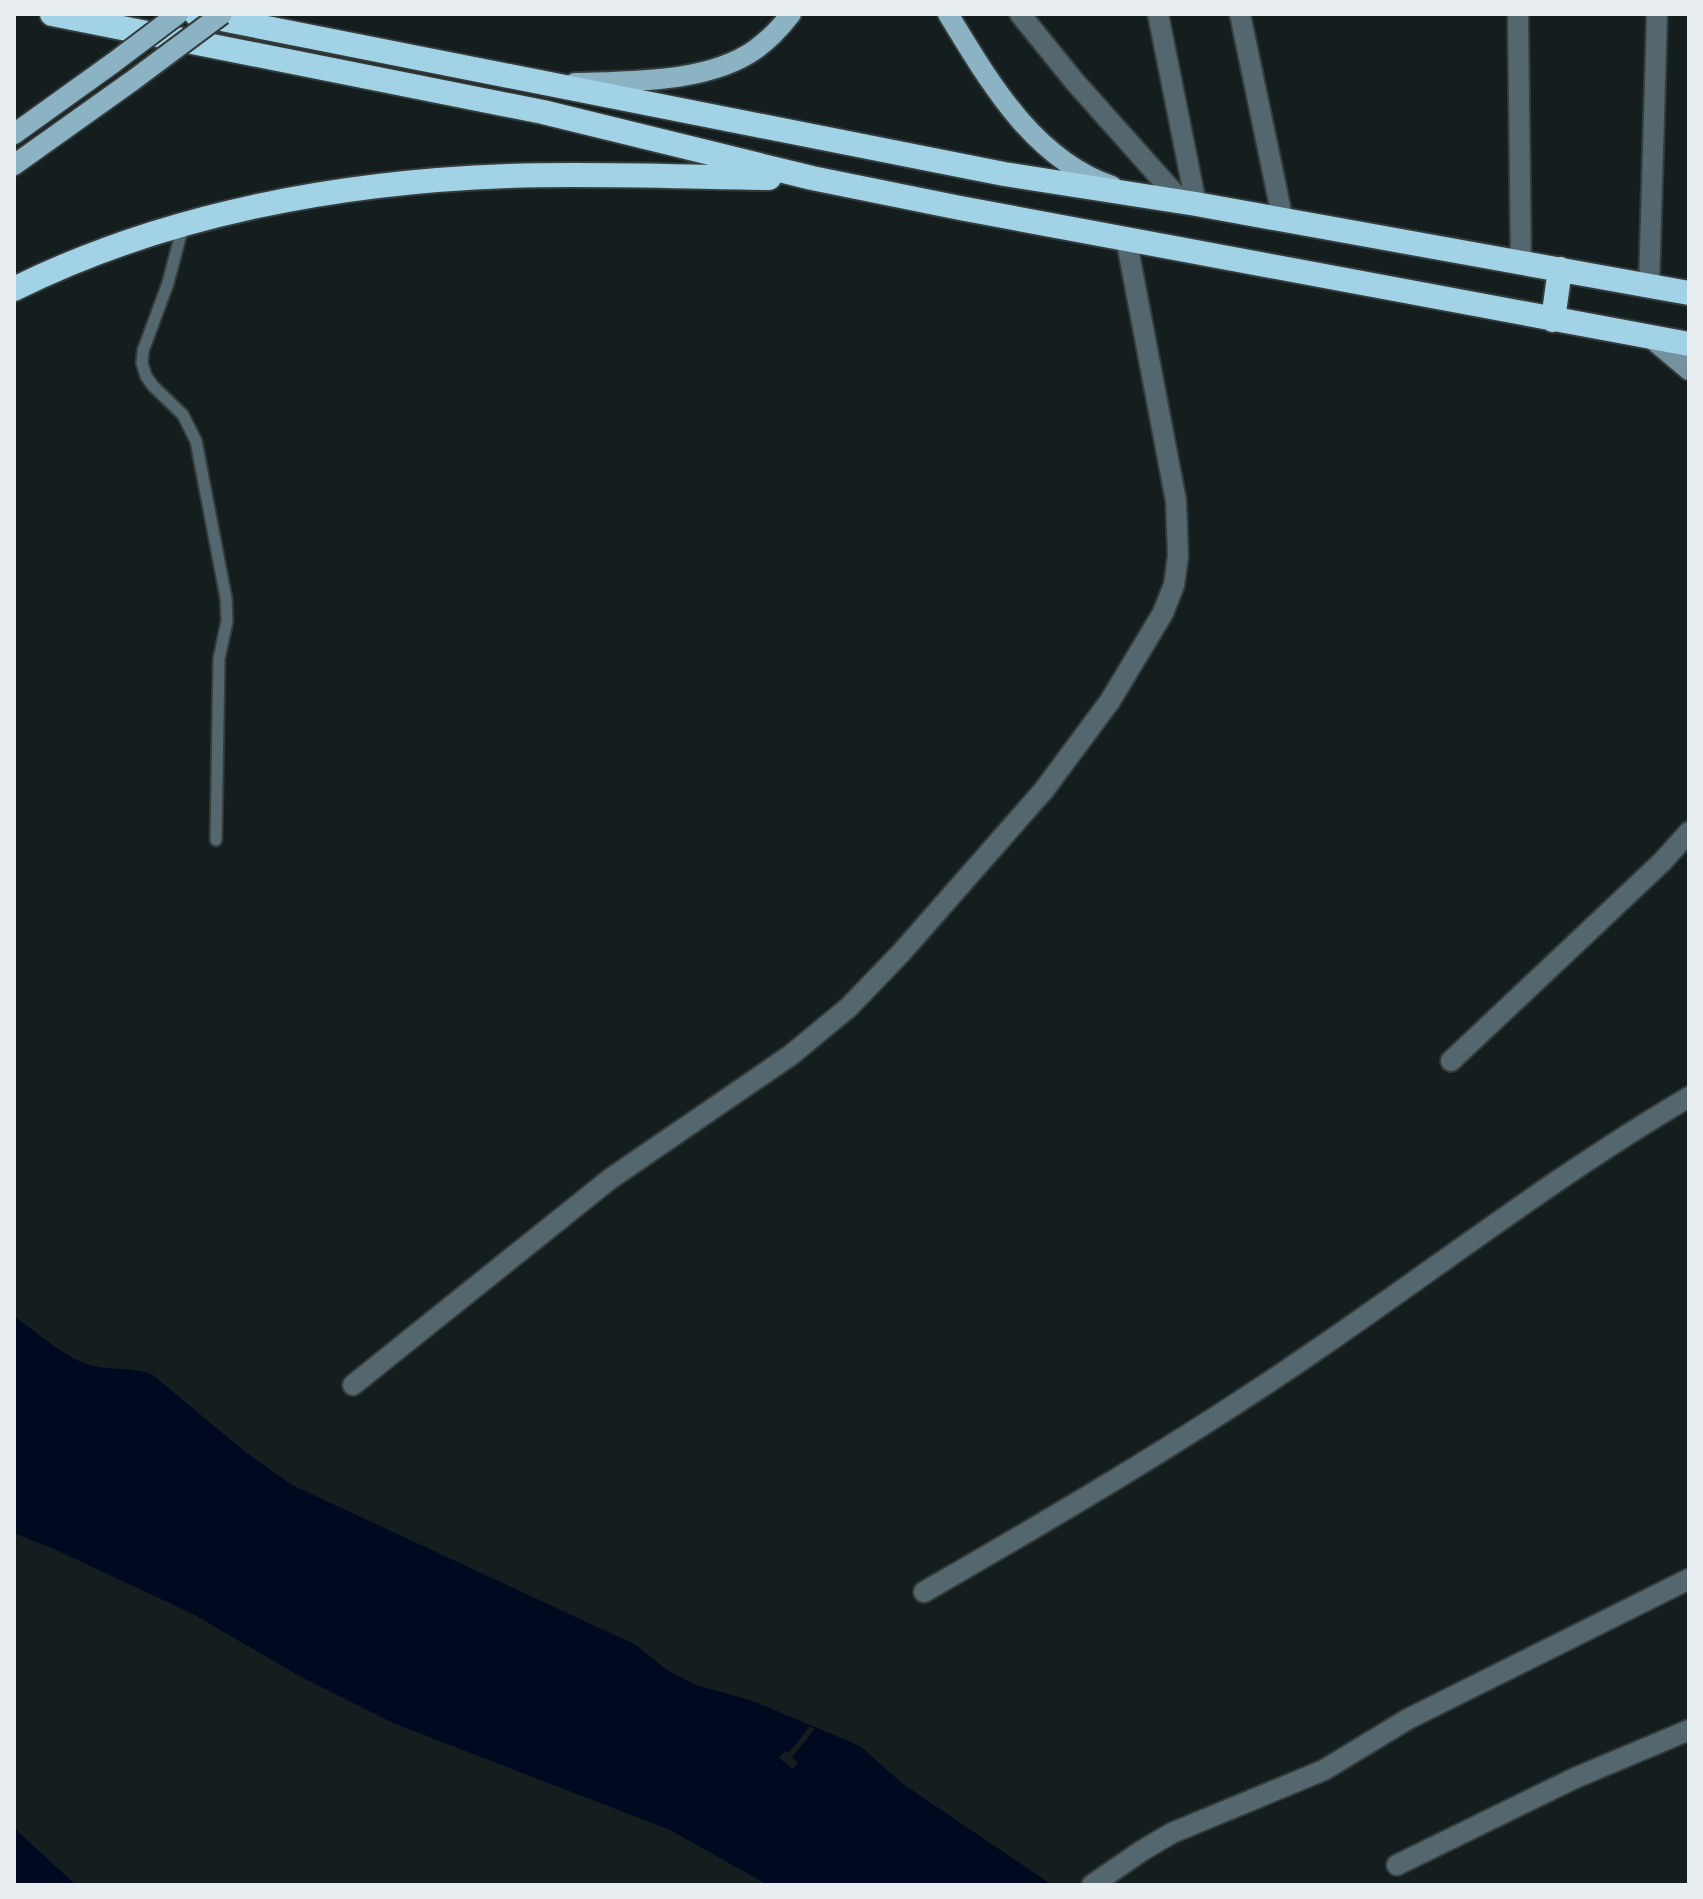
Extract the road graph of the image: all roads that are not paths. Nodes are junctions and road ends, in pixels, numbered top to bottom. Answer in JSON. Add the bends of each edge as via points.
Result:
{"nodes":[{"id":1,"x":52,"y":14,"type":"edge"},
{"id":2,"x":178,"y":14,"type":"edge"},
{"id":3,"x":196,"y":14,"type":"edge"},
{"id":4,"x":222,"y":14,"type":"edge"},
{"id":5,"x":791,"y":14,"type":"edge"},
{"id":6,"x":948,"y":14,"type":"edge"},
{"id":7,"x":1020,"y":14,"type":"edge"},
{"id":8,"x":1158,"y":14,"type":"edge"},
{"id":9,"x":1240,"y":14,"type":"edge"},
{"id":10,"x":1518,"y":14,"type":"edge"},
{"id":11,"x":1657,"y":14,"type":"edge"},
{"id":12,"x":559,"y":84,"type":"junction"},
{"id":13,"x":14,"y":134,"type":"edge"},
{"id":14,"x":14,"y":165,"type":"edge"},
{"id":15,"x":812,"y":178,"type":"junction"},
{"id":16,"x":1154,"y":198,"type":"junction"},
{"id":17,"x":1189,"y":203,"type":"junction"},
{"id":18,"x":1283,"y":221,"type":"junction"},
{"id":19,"x":183,"y":225,"type":"junction"},
{"id":20,"x":1126,"y":238,"type":"junction"},
{"id":21,"x":1521,"y":262,"type":"junction"},
{"id":22,"x":1560,"y":269,"type":"junction"},
{"id":23,"x":1649,"y":286,"type":"junction"},
{"id":24,"x":14,"y":289,"type":"edge"},
{"id":25,"x":1689,"y":293,"type":"edge"},
{"id":26,"x":1553,"y":320,"type":"junction"},
{"id":27,"x":1651,"y":338,"type":"junction"},
{"id":28,"x":1689,"y":344,"type":"edge"},
{"id":29,"x":1689,"y":370,"type":"edge"},
{"id":30,"x":1689,"y":832,"type":"edge"},
{"id":31,"x":216,"y":840,"type":"dead end"},
{"id":32,"x":1451,"y":1061,"type":"dead end"},
{"id":33,"x":1689,"y":1097,"type":"edge"},
{"id":34,"x":353,"y":1385,"type":"dead end"},
{"id":35,"x":1689,"y":1579,"type":"edge"},
{"id":36,"x":924,"y":1592,"type":"dead end"},
{"id":37,"x":1689,"y":1730,"type":"edge"},
{"id":38,"x":1397,"y":1865,"type":"dead end"},
{"id":39,"x":1092,"y":1885,"type":"edge"}],
"edges":[{"from":1,"to":15,"type":"highway","via":[[543,112]]},
{"from":2,"to":13,"type":"main road","bridge":true},
{"from":3,"to":12,"type":"highway"},
{"from":4,"to":14,"type":"main road","bridge":true},
{"from":5,"to":12,"type":"main road","via":[[754,51],[713,69],[655,79]]},
{"from":6,"to":16,"type":"main road","via":[[987,79],[1030,132],[1069,165],[1107,185]]},
{"from":7,"to":17,"type":"street","via":[[1075,82]]},
{"from":8,"to":17,"type":"street"},
{"from":9,"to":18,"type":"street"},
{"from":10,"to":21,"type":"street"},
{"from":11,"to":23,"type":"street"},
{"from":12,"to":16,"type":"highway","via":[[1004,174]]},
{"from":15,"to":19,"type":"highway","via":[[434,181],[287,201]]},
{"from":15,"to":20,"type":"highway"},
{"from":16,"to":17,"type":"highway"},
{"from":17,"to":18,"type":"highway"},
{"from":18,"to":21,"type":"highway"},
{"from":19,"to":24,"type":"highway","via":[[100,251]]},
{"from":19,"to":31,"type":"lane","via":[[142,363],[146,376],[183,415],[196,441],[226,598],[219,659]]},
{"from":20,"to":26,"type":"highway"},
{"from":20,"to":34,"type":"street","via":[[1176,501],[1178,556],[1163,613],[1110,701],[1044,790],[849,1007],[791,1055],[610,1179]]},
{"from":21,"to":22,"type":"highway"},
{"from":22,"to":23,"type":"highway"},
{"from":22,"to":26,"type":"highway"},
{"from":23,"to":25,"type":"highway"},
{"from":26,"to":27,"type":"highway"},
{"from":27,"to":28,"type":"highway"},
{"from":27,"to":29,"type":"street"},
{"from":30,"to":32,"type":"street"},
{"from":33,"to":36,"type":"street","via":[[1552,1183],[1219,1415]]},
{"from":35,"to":39,"type":"street","via":[[1408,1719],[1313,1775],[1172,1833]]},
{"from":37,"to":38,"type":"street","via":[[1575,1778]]}]}
